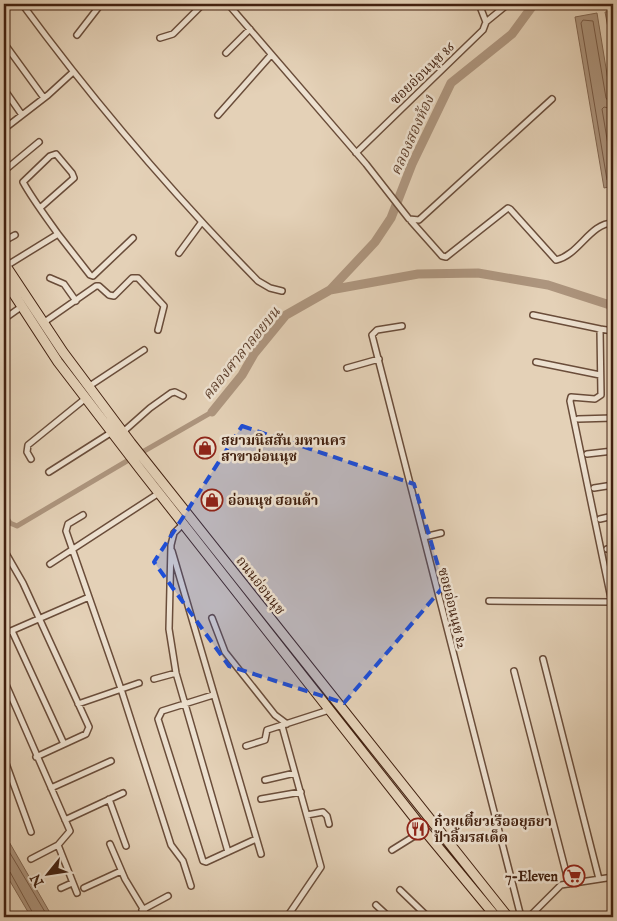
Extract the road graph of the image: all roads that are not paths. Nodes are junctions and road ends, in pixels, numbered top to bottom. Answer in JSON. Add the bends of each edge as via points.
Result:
{"nodes":[{"id":1,"x":22,"y":4,"type":"edge"},
{"id":2,"x":101,"y":4,"type":"edge"},
{"id":3,"x":203,"y":4,"type":"edge"},
{"id":4,"x":228,"y":4,"type":"edge"},
{"id":5,"x":479,"y":4,"type":"edge"},
{"id":6,"x":508,"y":4,"type":"edge"},
{"id":7,"x":486,"y":22,"type":"junction"},
{"id":8,"x":250,"y":29,"type":"junction"},
{"id":9,"x":76,"y":35,"type":"dead end"},
{"id":10,"x":160,"y":38,"type":"dead end"},
{"id":11,"x":4,"y":43,"type":"edge"},
{"id":12,"x":226,"y":53,"type":"dead end"},
{"id":13,"x":271,"y":55,"type":"junction"},
{"id":14,"x":72,"y":73,"type":"junction"},
{"id":15,"x":6,"y":92,"type":"dead end"},
{"id":16,"x":44,"y":98,"type":"junction"},
{"id":17,"x":552,"y":99,"type":"dead end"},
{"id":18,"x":22,"y":115,"type":"junction"},
{"id":19,"x":218,"y":115,"type":"dead end"},
{"id":20,"x":4,"y":129,"type":"edge"},
{"id":21,"x":39,"y":142,"type":"dead end"},
{"id":22,"x":356,"y":153,"type":"junction"},
{"id":23,"x":4,"y":171,"type":"edge"},
{"id":24,"x":40,"y":208,"type":"junction"},
{"id":25,"x":409,"y":219,"type":"junction"},
{"id":26,"x":201,"y":223,"type":"junction"},
{"id":27,"x":613,"y":223,"type":"edge"},
{"id":28,"x":58,"y":234,"type":"junction"},
{"id":29,"x":15,"y":235,"type":"dead end"},
{"id":30,"x":133,"y":238,"type":"dead end"},
{"id":31,"x":4,"y":241,"type":"edge"},
{"id":32,"x":179,"y":253,"type":"dead end"},
{"id":33,"x":5,"y":265,"type":"edge"},
{"id":34,"x":50,"y":278,"type":"dead end"},
{"id":35,"x":4,"y":279,"type":"edge"},
{"id":36,"x":282,"y":290,"type":"dead end"},
{"id":37,"x":76,"y":301,"type":"junction"},
{"id":38,"x":22,"y":307,"type":"junction"},
{"id":39,"x":533,"y":315,"type":"dead end"},
{"id":40,"x":4,"y":319,"type":"edge"},
{"id":41,"x":43,"y":323,"type":"junction"},
{"id":42,"x":402,"y":326,"type":"dead end"},
{"id":43,"x":600,"y":329,"type":"junction"},
{"id":44,"x":158,"y":330,"type":"dead end"},
{"id":45,"x":613,"y":331,"type":"edge"},
{"id":46,"x":144,"y":350,"type":"dead end"},
{"id":47,"x":378,"y":359,"type":"junction"},
{"id":48,"x":536,"y":362,"type":"dead end"},
{"id":49,"x":347,"y":368,"type":"dead end"},
{"id":50,"x":600,"y":375,"type":"junction"},
{"id":51,"x":88,"y":387,"type":"junction"},
{"id":52,"x":183,"y":396,"type":"dead end"},
{"id":53,"x":86,"y":398,"type":"junction"},
{"id":54,"x":578,"y":418,"type":"dead end"},
{"id":55,"x":613,"y":418,"type":"edge"},
{"id":56,"x":112,"y":432,"type":"junction"},
{"id":57,"x":123,"y":432,"type":"junction"},
{"id":58,"x":128,"y":446,"type":"junction"},
{"id":59,"x":613,"y":451,"type":"edge"},
{"id":60,"x":587,"y":454,"type":"dead end"},
{"id":61,"x":31,"y":459,"type":"dead end"},
{"id":62,"x":144,"y":466,"type":"junction"},
{"id":63,"x":49,"y":472,"type":"dead end"},
{"id":64,"x":613,"y":485,"type":"edge"},
{"id":65,"x":594,"y":488,"type":"dead end"},
{"id":66,"x":160,"y":492,"type":"junction"},
{"id":67,"x":83,"y":515,"type":"dead end"},
{"id":68,"x":613,"y":516,"type":"edge"},
{"id":69,"x":600,"y":519,"type":"dead end"},
{"id":70,"x":184,"y":523,"type":"junction"},
{"id":71,"x":441,"y":533,"type":"dead end"},
{"id":72,"x":424,"y":537,"type":"junction"},
{"id":73,"x":170,"y":545,"type":"junction"},
{"id":74,"x":613,"y":548,"type":"edge"},
{"id":75,"x":607,"y":549,"type":"dead end"},
{"id":76,"x":4,"y":550,"type":"edge"},
{"id":77,"x":73,"y":550,"type":"junction"},
{"id":78,"x":50,"y":564,"type":"dead end"},
{"id":79,"x":90,"y":597,"type":"junction"},
{"id":80,"x":489,"y":601,"type":"dead end"},
{"id":81,"x":613,"y":605,"type":"edge"},
{"id":82,"x":212,"y":618,"type":"dead end"},
{"id":83,"x":38,"y":619,"type":"junction"},
{"id":84,"x":12,"y":631,"type":"junction"},
{"id":85,"x":4,"y":634,"type":"edge"},
{"id":86,"x":543,"y":659,"type":"dead end"},
{"id":87,"x":514,"y":671,"type":"dead end"},
{"id":88,"x":176,"y":673,"type":"junction"},
{"id":89,"x":154,"y":679,"type":"dead end"},
{"id":90,"x":4,"y":680,"type":"edge"},
{"id":91,"x":139,"y":683,"type":"dead end"},
{"id":92,"x":121,"y":689,"type":"junction"},
{"id":93,"x":213,"y":695,"type":"junction"},
{"id":94,"x":78,"y":704,"type":"junction"},
{"id":95,"x":184,"y":704,"type":"junction"},
{"id":96,"x":329,"y":710,"type":"junction"},
{"id":97,"x":285,"y":725,"type":"junction"},
{"id":98,"x":353,"y":732,"type":"junction"},
{"id":99,"x":64,"y":744,"type":"junction"},
{"id":100,"x":246,"y":746,"type":"dead end"},
{"id":101,"x":36,"y":757,"type":"junction"},
{"id":102,"x":4,"y":758,"type":"edge"},
{"id":103,"x":110,"y":761,"type":"dead end"},
{"id":104,"x":295,"y":773,"type":"junction"},
{"id":105,"x":265,"y":780,"type":"dead end"},
{"id":106,"x":51,"y":788,"type":"junction"},
{"id":107,"x":301,"y":792,"type":"junction"},
{"id":108,"x":122,"y":793,"type":"dead end"},
{"id":109,"x":109,"y":799,"type":"junction"},
{"id":110,"x":261,"y":799,"type":"dead end"},
{"id":111,"x":307,"y":815,"type":"junction"},
{"id":112,"x":65,"y":820,"type":"junction"},
{"id":113,"x":329,"y":824,"type":"dead end"},
{"id":114,"x":424,"y":830,"type":"junction"},
{"id":115,"x":32,"y":832,"type":"dead end"},
{"id":116,"x":256,"y":839,"type":"junction"},
{"id":117,"x":110,"y":844,"type":"dead end"},
{"id":118,"x":58,"y":845,"type":"junction"},
{"id":119,"x":126,"y":846,"type":"dead end"},
{"id":120,"x":392,"y":850,"type":"dead end"},
{"id":121,"x":228,"y":852,"type":"junction"},
{"id":122,"x":261,"y":854,"type":"dead end"},
{"id":123,"x":31,"y":860,"type":"dead end"},
{"id":124,"x":121,"y":871,"type":"junction"},
{"id":125,"x":613,"y":877,"type":"edge"},
{"id":126,"x":599,"y":879,"type":"junction"},
{"id":127,"x":72,"y":883,"type":"junction"},
{"id":128,"x":570,"y":884,"type":"junction"},
{"id":129,"x":191,"y":886,"type":"dead end"},
{"id":130,"x":61,"y":888,"type":"dead end"},
{"id":131,"x":84,"y":888,"type":"dead end"},
{"id":132,"x":400,"y":890,"type":"dead end"},
{"id":133,"x":77,"y":893,"type":"dead end"},
{"id":134,"x":168,"y":896,"type":"dead end"},
{"id":135,"x":376,"y":905,"type":"dead end"},
{"id":136,"x":141,"y":908,"type":"junction"},
{"id":137,"x":148,"y":917,"type":"edge"},
{"id":138,"x":287,"y":917,"type":"edge"},
{"id":139,"x":389,"y":917,"type":"edge"},
{"id":140,"x":428,"y":917,"type":"edge"},
{"id":141,"x":496,"y":917,"type":"edge"},
{"id":142,"x":508,"y":917,"type":"edge"},
{"id":143,"x":521,"y":917,"type":"edge"},
{"id":144,"x":529,"y":917,"type":"edge"}],
"edges":[{"from":1,"to":14,"type":"street"},
{"from":2,"to":9,"type":"street"},
{"from":3,"to":10,"type":"street","via":[[173,34]]},
{"from":4,"to":8,"type":"street"},
{"from":5,"to":7,"type":"street"},
{"from":6,"to":7,"type":"street","name":"ซอยอ่อนนุช 86"},
{"from":7,"to":22,"type":"street","name":"ซอยอ่อนนุช 86","via":[[483,30]]},
{"from":8,"to":12,"type":"street"},
{"from":8,"to":13,"type":"street"},
{"from":11,"to":16,"type":"street"},
{"from":13,"to":19,"type":"street"},
{"from":13,"to":22,"type":"street"},
{"from":14,"to":16,"type":"street"},
{"from":14,"to":26,"type":"street"},
{"from":15,"to":18,"type":"street"},
{"from":16,"to":18,"type":"street"},
{"from":17,"to":25,"type":"street","via":[[419,220]]},
{"from":18,"to":20,"type":"street"},
{"from":21,"to":23,"type":"street"},
{"from":22,"to":25,"type":"street"},
{"from":24,"to":24,"type":"street","via":[[74,178],[54,153],[23,180]]},
{"from":24,"to":28,"type":"street"},
{"from":25,"to":27,"type":"street","via":[[442,256],[446,256],[508,208],[556,260],[566,256],[604,223]]},
{"from":26,"to":32,"type":"street"},
{"from":26,"to":36,"type":"street","via":[[258,281]]},
{"from":28,"to":30,"type":"street","via":[[94,276]]},
{"from":28,"to":33,"type":"street"},
{"from":29,"to":31,"type":"street"},
{"from":33,"to":41,"type":"main road","name":"ถนนอ่อนนุช"},
{"from":34,"to":37,"type":"street","via":[[64,284]]},
{"from":35,"to":38,"type":"main road","name":"ถนนอ่อนนุช"},
{"from":37,"to":41,"type":"street"},
{"from":37,"to":44,"type":"street","via":[[96,286],[114,296],[129,279],[138,278],[164,306]]},
{"from":38,"to":40,"type":"street"},
{"from":38,"to":53,"type":"main road","name":"ถนนอ่อนนุช"},
{"from":39,"to":43,"type":"street"},
{"from":41,"to":51,"type":"main road","name":"ถนนอ่อนนุช"},
{"from":42,"to":47,"type":"street","name":"ซอยอ่อนนุช 82","via":[[374,331]]},
{"from":43,"to":45,"type":"street"},
{"from":43,"to":50,"type":"street"},
{"from":46,"to":51,"type":"street"},
{"from":47,"to":49,"type":"street"},
{"from":47,"to":72,"type":"street","name":"ซอยอ่อนนุช 82"},
{"from":48,"to":50,"type":"street"},
{"from":50,"to":81,"type":"street","via":[[601,395],[598,398],[575,396],[570,401]]},
{"from":51,"to":57,"type":"main road","name":"ถนนอ่อนนุช"},
{"from":52,"to":57,"type":"street","via":[[171,393]]},
{"from":53,"to":56,"type":"main road","name":"ถนนอ่อนนุช"},
{"from":53,"to":61,"type":"street","via":[[28,445]]},
{"from":54,"to":55,"type":"street"},
{"from":56,"to":58,"type":"main road","name":"ถนนอ่อนนุช"},
{"from":56,"to":63,"type":"street"},
{"from":57,"to":58,"type":"main road","name":"ถนนอ่อนนุช"},
{"from":58,"to":62,"type":"main road","name":"ถนนอ่อนนุช"},
{"from":59,"to":60,"type":"street"},
{"from":62,"to":66,"type":"main road","name":"ถนนอ่อนนุช"},
{"from":62,"to":98,"type":"main road","name":"ถนนอ่อนนุช"},
{"from":64,"to":65,"type":"street"},
{"from":66,"to":70,"type":"main road","name":"ถนนอ่อนนุช"},
{"from":66,"to":77,"type":"street"},
{"from":67,"to":77,"type":"street","via":[[66,528]]},
{"from":68,"to":69,"type":"street"},
{"from":70,"to":73,"type":"street","via":[[174,533]]},
{"from":70,"to":96,"type":"main road","name":"ถนนอ่อนนุช"},
{"from":71,"to":72,"type":"street"},
{"from":72,"to":143,"type":"street","name":"ซอยอ่อนนุช 82"},
{"from":73,"to":88,"type":"street","via":[[169,629]]},
{"from":73,"to":93,"type":"street"},
{"from":74,"to":75,"type":"street"},
{"from":76,"to":83,"type":"street"},
{"from":77,"to":78,"type":"street"},
{"from":77,"to":79,"type":"street"},
{"from":79,"to":83,"type":"street"},
{"from":79,"to":92,"type":"street"},
{"from":80,"to":81,"type":"street"},
{"from":82,"to":97,"type":"street","via":[[225,652]]},
{"from":83,"to":84,"type":"street"},
{"from":83,"to":94,"type":"street"},
{"from":84,"to":85,"type":"street"},
{"from":84,"to":99,"type":"street"},
{"from":86,"to":126,"type":"street"},
{"from":87,"to":128,"type":"street"},
{"from":88,"to":89,"type":"street"},
{"from":88,"to":95,"type":"street"},
{"from":90,"to":101,"type":"street"},
{"from":91,"to":92,"type":"street"},
{"from":92,"to":94,"type":"street"},
{"from":92,"to":129,"type":"street","via":[[170,845],[183,861]]},
{"from":93,"to":95,"type":"street"},
{"from":93,"to":116,"type":"street"},
{"from":94,"to":99,"type":"street","via":[[89,731]]},
{"from":95,"to":121,"type":"street"},
{"from":95,"to":121,"type":"street","via":[[162,710],[158,719],[201,858],[206,862]]},
{"from":96,"to":97,"type":"street"},
{"from":96,"to":98,"type":"main road","name":"ถนนอ่อนนุช"},
{"from":97,"to":100,"type":"street","via":[[267,730],[265,740]]},
{"from":97,"to":104,"type":"street"},
{"from":98,"to":114,"type":"main road","name":"ถนนอ่อนนุช"},
{"from":98,"to":142,"type":"main road","name":"ถนนอ่อนนุช"},
{"from":99,"to":101,"type":"street"},
{"from":101,"to":106,"type":"street"},
{"from":102,"to":115,"type":"street"},
{"from":103,"to":106,"type":"street"},
{"from":104,"to":105,"type":"street"},
{"from":104,"to":107,"type":"street"},
{"from":106,"to":112,"type":"street"},
{"from":107,"to":110,"type":"street"},
{"from":107,"to":111,"type":"street"},
{"from":108,"to":109,"type":"street"},
{"from":109,"to":112,"type":"street"},
{"from":109,"to":119,"type":"street"},
{"from":111,"to":113,"type":"street","via":[[323,812]]},
{"from":111,"to":138,"type":"street","via":[[321,867]]},
{"from":112,"to":118,"type":"street","via":[[70,833]]},
{"from":114,"to":120,"type":"street"},
{"from":114,"to":141,"type":"main road","name":"ถนนอ่อนนุช"},
{"from":116,"to":121,"type":"street"},
{"from":116,"to":122,"type":"street"},
{"from":117,"to":124,"type":"street"},
{"from":118,"to":123,"type":"street"},
{"from":118,"to":127,"type":"street"},
{"from":124,"to":131,"type":"street"},
{"from":124,"to":136,"type":"street"},
{"from":125,"to":126,"type":"street"},
{"from":126,"to":128,"type":"street"},
{"from":127,"to":130,"type":"street"},
{"from":127,"to":133,"type":"street"},
{"from":128,"to":144,"type":"street","via":[[556,889]]},
{"from":132,"to":140,"type":"street"},
{"from":134,"to":136,"type":"street"},
{"from":135,"to":139,"type":"street"},
{"from":136,"to":137,"type":"street"}]}
